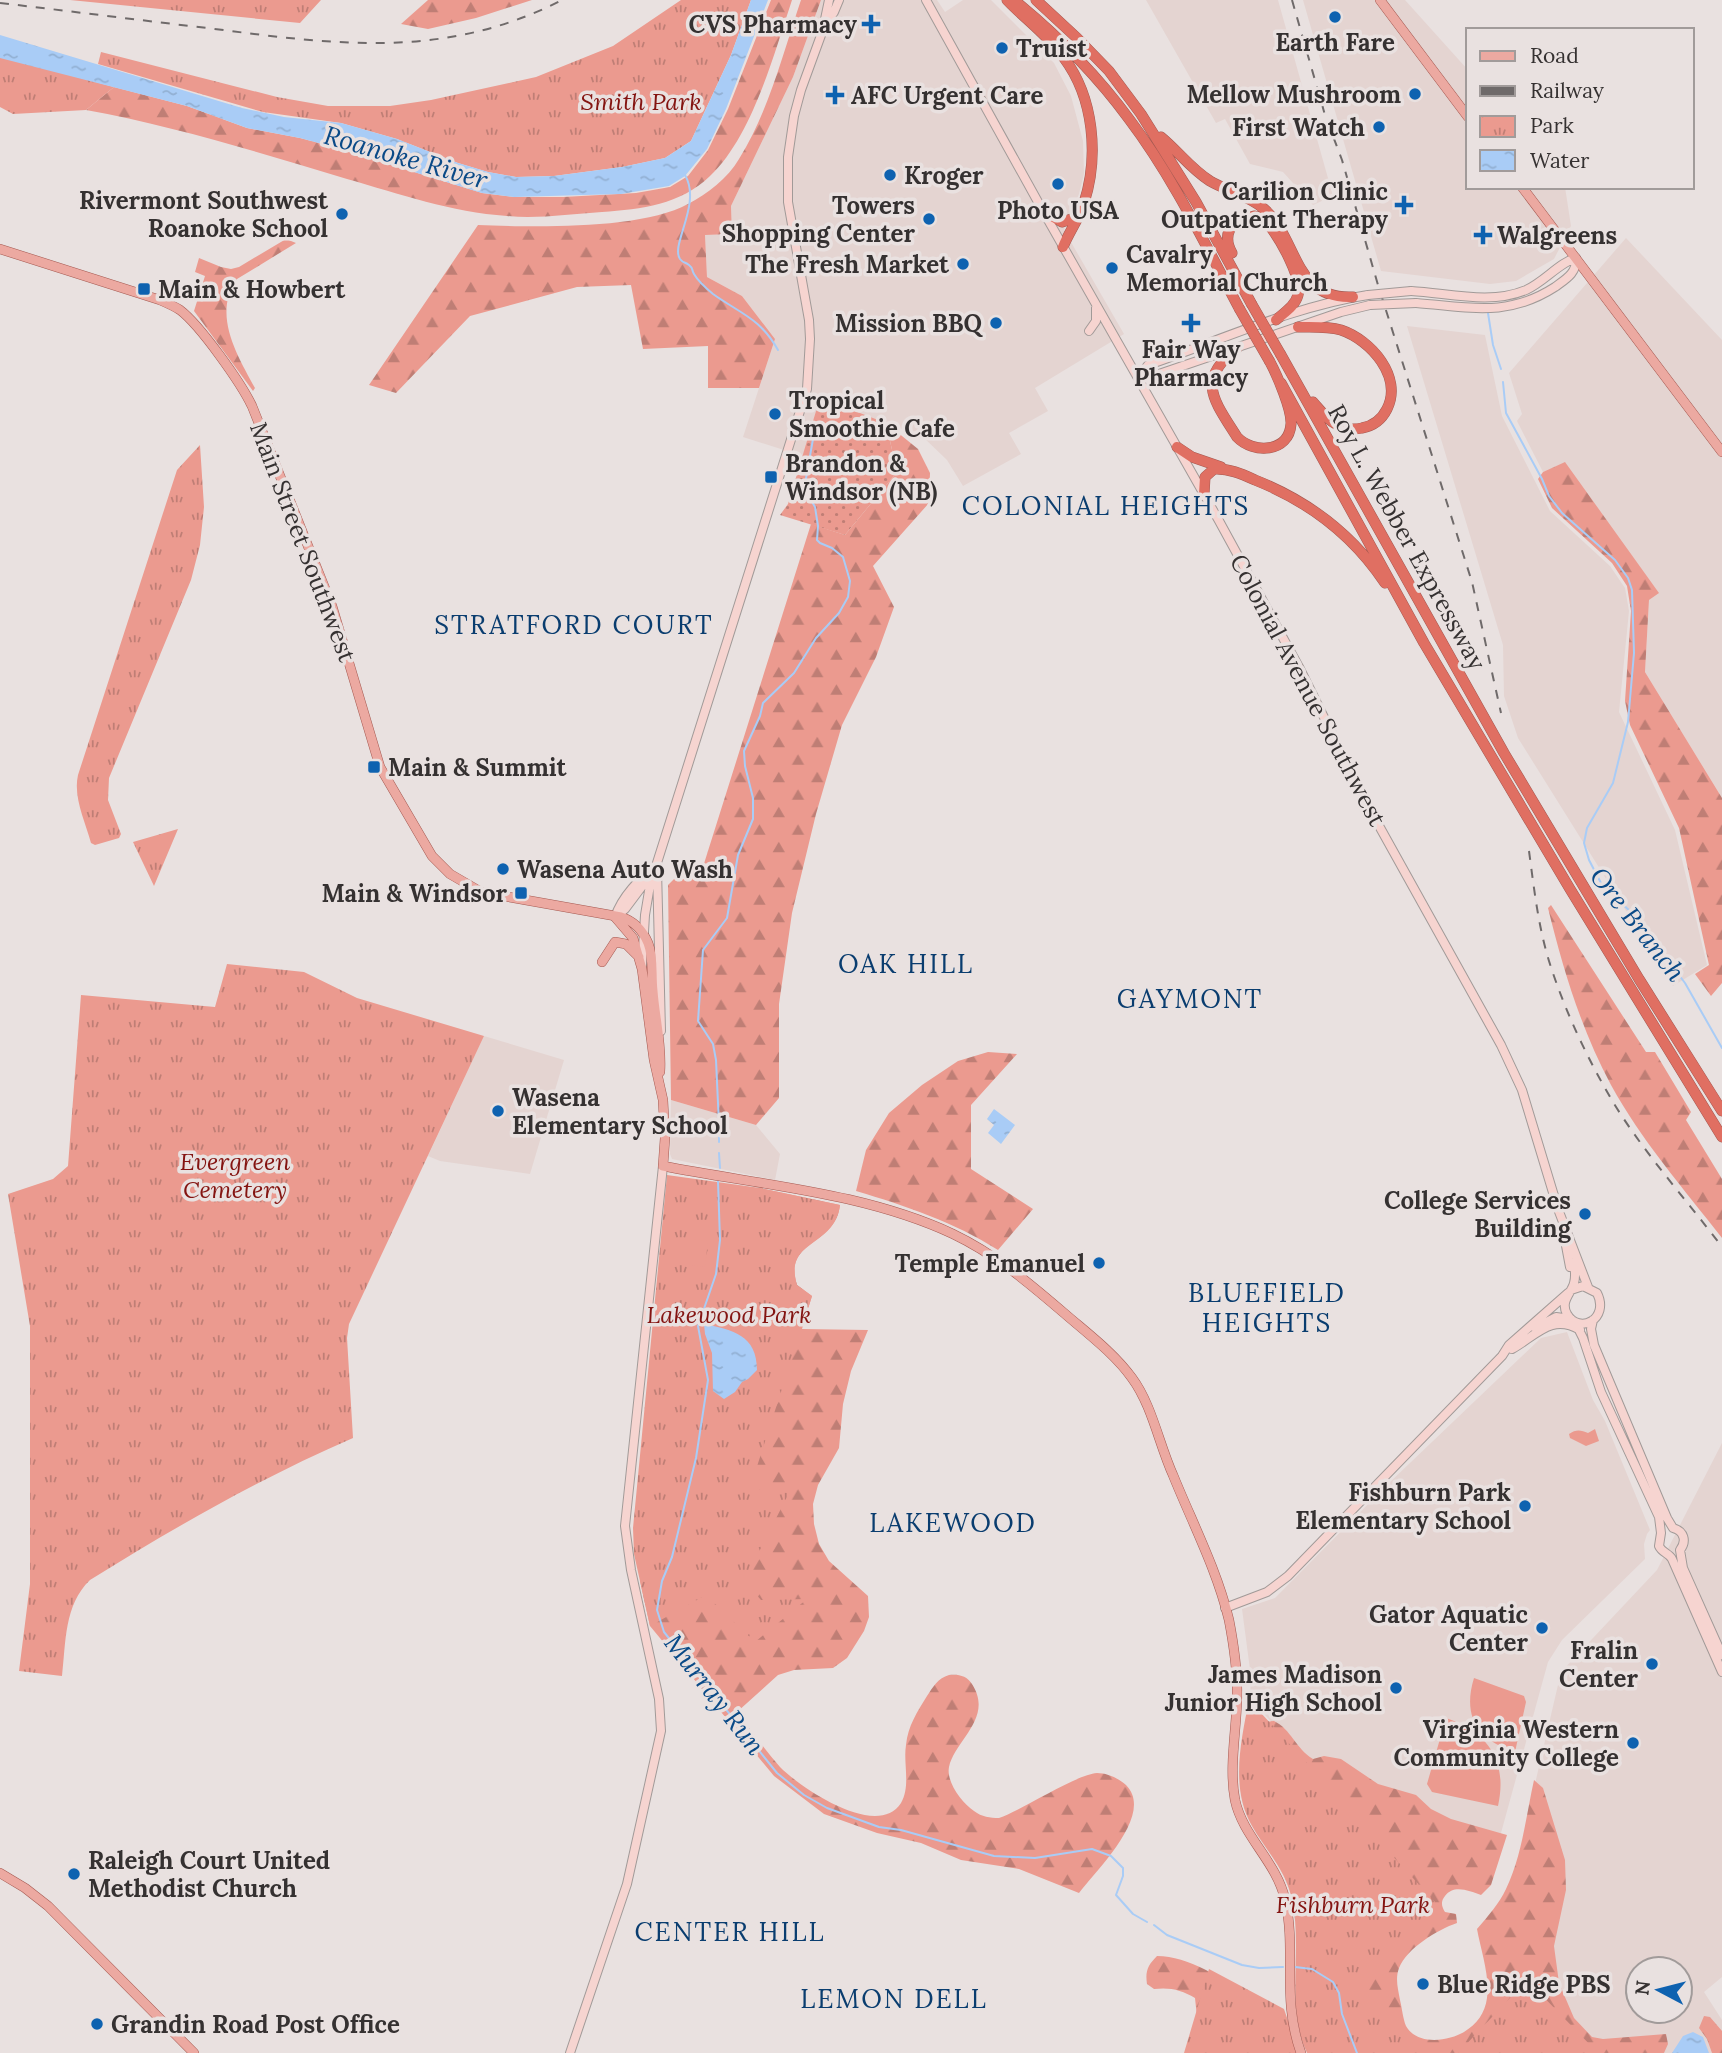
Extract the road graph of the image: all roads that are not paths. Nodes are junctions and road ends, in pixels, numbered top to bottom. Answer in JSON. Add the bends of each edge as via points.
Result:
{"nodes":[{"id":1,"x":829,"y":0,"type":"edge"},
{"id":2,"x":839,"y":0,"type":"edge"},
{"id":3,"x":926,"y":0,"type":"edge"},
{"id":4,"x":1007,"y":0,"type":"edge"},
{"id":5,"x":1014,"y":0,"type":"edge"},
{"id":6,"x":1036,"y":0,"type":"edge"},
{"id":7,"x":1380,"y":0,"type":"edge"},
{"id":8,"x":824,"y":27,"type":"junction"},
{"id":9,"x":1466,"y":114,"type":"edge"},
{"id":10,"x":1154,"y":132,"type":"junction"},
{"id":11,"x":1524,"y":189,"type":"edge"},
{"id":12,"x":1043,"y":211,"type":"junction"},
{"id":13,"x":1078,"y":217,"type":"junction"},
{"id":14,"x":1063,"y":247,"type":"junction"},
{"id":15,"x":0,"y":249,"type":"edge"},
{"id":16,"x":1576,"y":258,"type":"junction"},
{"id":17,"x":1239,"y":277,"type":"junction"},
{"id":18,"x":1353,"y":297,"type":"junction"},
{"id":19,"x":1096,"y":305,"type":"junction"},
{"id":20,"x":1276,"y":320,"type":"junction"},
{"id":21,"x":1298,"y":327,"type":"junction"},
{"id":22,"x":1113,"y":335,"type":"junction"},
{"id":23,"x":1237,"y":348,"type":"junction"},
{"id":24,"x":1138,"y":378,"type":"junction"},
{"id":25,"x":1281,"y":383,"type":"junction"},
{"id":26,"x":1299,"y":386,"type":"junction"},
{"id":27,"x":1177,"y":447,"type":"junction"},
{"id":28,"x":1722,"y":452,"type":"edge"},
{"id":29,"x":1232,"y":471,"type":"junction"},
{"id":30,"x":1204,"y":494,"type":"junction"},
{"id":31,"x":1424,"y":643,"type":"junction"},
{"id":32,"x":657,"y":866,"type":"junction"},
{"id":33,"x":615,"y":917,"type":"junction"},
{"id":34,"x":643,"y":934,"type":"junction"},
{"id":35,"x":640,"y":958,"type":"junction"},
{"id":36,"x":601,"y":962,"type":"dead end"},
{"id":37,"x":642,"y":969,"type":"junction"},
{"id":38,"x":661,"y":1059,"type":"junction"},
{"id":39,"x":660,"y":1080,"type":"junction"},
{"id":40,"x":1722,"y":1111,"type":"edge"},
{"id":41,"x":1722,"y":1136,"type":"edge"},
{"id":42,"x":663,"y":1166,"type":"junction"},
{"id":43,"x":1558,"y":1209,"type":"junction"},
{"id":44,"x":1588,"y":1287,"type":"junction"},
{"id":45,"x":1567,"y":1294,"type":"junction"},
{"id":46,"x":1606,"y":1307,"type":"dead end"},
{"id":47,"x":1573,"y":1320,"type":"junction"},
{"id":48,"x":1593,"y":1320,"type":"junction"},
{"id":49,"x":1580,"y":1331,"type":"junction"},
{"id":50,"x":1512,"y":1349,"type":"junction"},
{"id":51,"x":1599,"y":1355,"type":"junction"},
{"id":52,"x":1502,"y":1356,"type":"junction"},
{"id":53,"x":1673,"y":1528,"type":"junction"},
{"id":54,"x":1661,"y":1533,"type":"junction"},
{"id":55,"x":1680,"y":1550,"type":"junction"},
{"id":56,"x":1670,"y":1554,"type":"junction"},
{"id":57,"x":1225,"y":1608,"type":"junction"},
{"id":58,"x":1722,"y":1655,"type":"edge"},
{"id":59,"x":1722,"y":1672,"type":"edge"},
{"id":60,"x":0,"y":1873,"type":"edge"},
{"id":61,"x":194,"y":2053,"type":"edge"},
{"id":62,"x":570,"y":2053,"type":"edge"},
{"id":63,"x":1301,"y":2053,"type":"edge"}],
"edges":[{"from":1,"to":8,"type":"main road"},
{"from":2,"to":8,"type":"main road"},
{"from":3,"to":12,"type":"main road","name":"Colonial Avenue Southwest"},
{"from":4,"to":13,"type":"highway","via":[[1064,57],[1085,103],[1092,155]]},
{"from":5,"to":25,"type":"highway","bridge":true,"via":[[1073,54],[1130,120],[1166,173]]},
{"from":6,"to":10,"type":"highway","name":"Roy L. Webber Expressway","via":[[1109,71]]},
{"from":7,"to":9,"type":"main road"},
{"from":8,"to":32,"type":"main road","via":[[798,103],[788,156],[788,202],[809,320],[807,389]]},
{"from":10,"to":17,"type":"highway","name":"Roy L. Webber Expressway"},
{"from":10,"to":18,"type":"highway","via":[[1208,180],[1267,211],[1317,289],[1336,297]]},
{"from":11,"to":16,"type":"main road"},
{"from":12,"to":13,"type":"highway","via":[[1062,222]]},
{"from":12,"to":14,"type":"main road","name":"Colonial Avenue Southwest"},
{"from":13,"to":14,"type":"highway"},
{"from":14,"to":19,"type":"main road","name":"Colonial Avenue Southwest"},
{"from":15,"to":33,"type":"main road","name":"Main Street Southwest","via":[[170,305],[189,318],[241,384],[332,606],[380,767],[438,863],[481,892]]},
{"from":16,"to":18,"type":"main road","bridge":true,"via":[[1535,286],[1504,296],[1411,291]]},
{"from":16,"to":21,"type":"main road","bridge":true,"via":[[1568,277],[1514,306],[1370,305]]},
{"from":16,"to":28,"type":"main road"},
{"from":17,"to":20,"type":"highway","via":[[1238,263],[1228,245],[1229,229],[1242,217],[1259,217],[1268,224],[1298,278],[1297,299]]},
{"from":17,"to":26,"type":"highway","name":"Roy L. Webber Expressway","bridge":true},
{"from":18,"to":20,"type":"main road"},
{"from":19,"to":22,"type":"main road","name":"Colonial Avenue Southwest"},
{"from":19,"to":22,"type":"main road","via":[[1096,321],[1089,331]]},
{"from":20,"to":24,"type":"main road","via":[[1148,365]]},
{"from":21,"to":23,"type":"main road"},
{"from":21,"to":26,"type":"highway","via":[[1339,330],[1365,343],[1385,368],[1391,398],[1375,423],[1349,429],[1329,420]]},
{"from":22,"to":24,"type":"main road","name":"Colonial Avenue Southwest"},
{"from":23,"to":24,"type":"main road"},
{"from":23,"to":25,"type":"highway","via":[[1216,369],[1212,388],[1234,433],[1249,447],[1269,449],[1289,433],[1291,420]]},
{"from":24,"to":27,"type":"main road","name":"Colonial Avenue Southwest"},
{"from":25,"to":31,"type":"highway","name":"Roy L. Webber Expressway"},
{"from":26,"to":40,"type":"highway","name":"Roy L. Webber Expressway","via":[[1504,752]]},
{"from":27,"to":29,"type":"highway"},
{"from":27,"to":30,"type":"main road","name":"Colonial Avenue Southwest"},
{"from":29,"to":30,"type":"highway","via":[[1211,470],[1205,477]]},
{"from":29,"to":31,"type":"highway","via":[[1294,498],[1342,532],[1371,562]]},
{"from":30,"to":43,"type":"main road","name":"Colonial Avenue Southwest","via":[[1300,669],[1374,818],[1511,1063]]},
{"from":31,"to":41,"type":"highway","name":"Roy L. Webber Expressway"},
{"from":32,"to":33,"type":"main road"},
{"from":32,"to":34,"type":"main road"},
{"from":32,"to":38,"type":"main road"},
{"from":33,"to":34,"type":"main road","via":[[627,919]]},
{"from":33,"to":35,"type":"main road","via":[[633,938]]},
{"from":34,"to":37,"type":"main road"},
{"from":34,"to":38,"type":"main road","via":[[652,957]]},
{"from":35,"to":36,"type":"main road","via":[[626,944],[615,942]]},
{"from":35,"to":37,"type":"main road"},
{"from":37,"to":39,"type":"main road"},
{"from":38,"to":39,"type":"main road"},
{"from":39,"to":42,"type":"main road","via":[[665,1120]]},
{"from":42,"to":57,"type":"main road","via":[[849,1201],[910,1218],[972,1244],[1025,1279],[1114,1358],[1139,1389]]},
{"from":42,"to":62,"type":"main road","via":[[625,1526],[659,1699],[661,1731],[627,1884]]},
{"from":43,"to":44,"type":"main road","name":"Colonial Avenue Southwest"},
{"from":43,"to":45,"type":"main road","name":"Colonial Avenue Southwest","via":[[1572,1276]]},
{"from":44,"to":45,"type":"main road"},
{"from":44,"to":48,"type":"main road","via":[[1600,1300],[1599,1314]]},
{"from":45,"to":47,"type":"main road","via":[[1565,1308]]},
{"from":45,"to":52,"type":"main road"},
{"from":46,"to":51,"type":"main road","via":[[1597,1330]]},
{"from":47,"to":48,"type":"main road"},
{"from":47,"to":49,"type":"main road"},
{"from":47,"to":50,"type":"main road","via":[[1548,1320]]},
{"from":48,"to":51,"type":"main road","via":[[1592,1335]]},
{"from":49,"to":50,"type":"main road","via":[[1565,1323],[1548,1325]]},
{"from":49,"to":54,"type":"main road","via":[[1601,1392],[1659,1517]]},
{"from":50,"to":52,"type":"main road"},
{"from":51,"to":53,"type":"main road"},
{"from":52,"to":57,"type":"main road","via":[[1288,1576],[1267,1592]]},
{"from":53,"to":54,"type":"main road"},
{"from":53,"to":55,"type":"main road","via":[[1684,1537]]},
{"from":54,"to":56,"type":"main road","via":[[1660,1548]]},
{"from":55,"to":56,"type":"main road"},
{"from":55,"to":58,"type":"main road","via":[[1683,1568]]},
{"from":56,"to":59,"type":"main road"},
{"from":57,"to":63,"type":"main road","via":[[1237,1670],[1236,1802],[1241,1819],[1282,1887],[1288,1918],[1291,2014]]},
{"from":60,"to":61,"type":"main road","via":[[48,1906]]}]}
